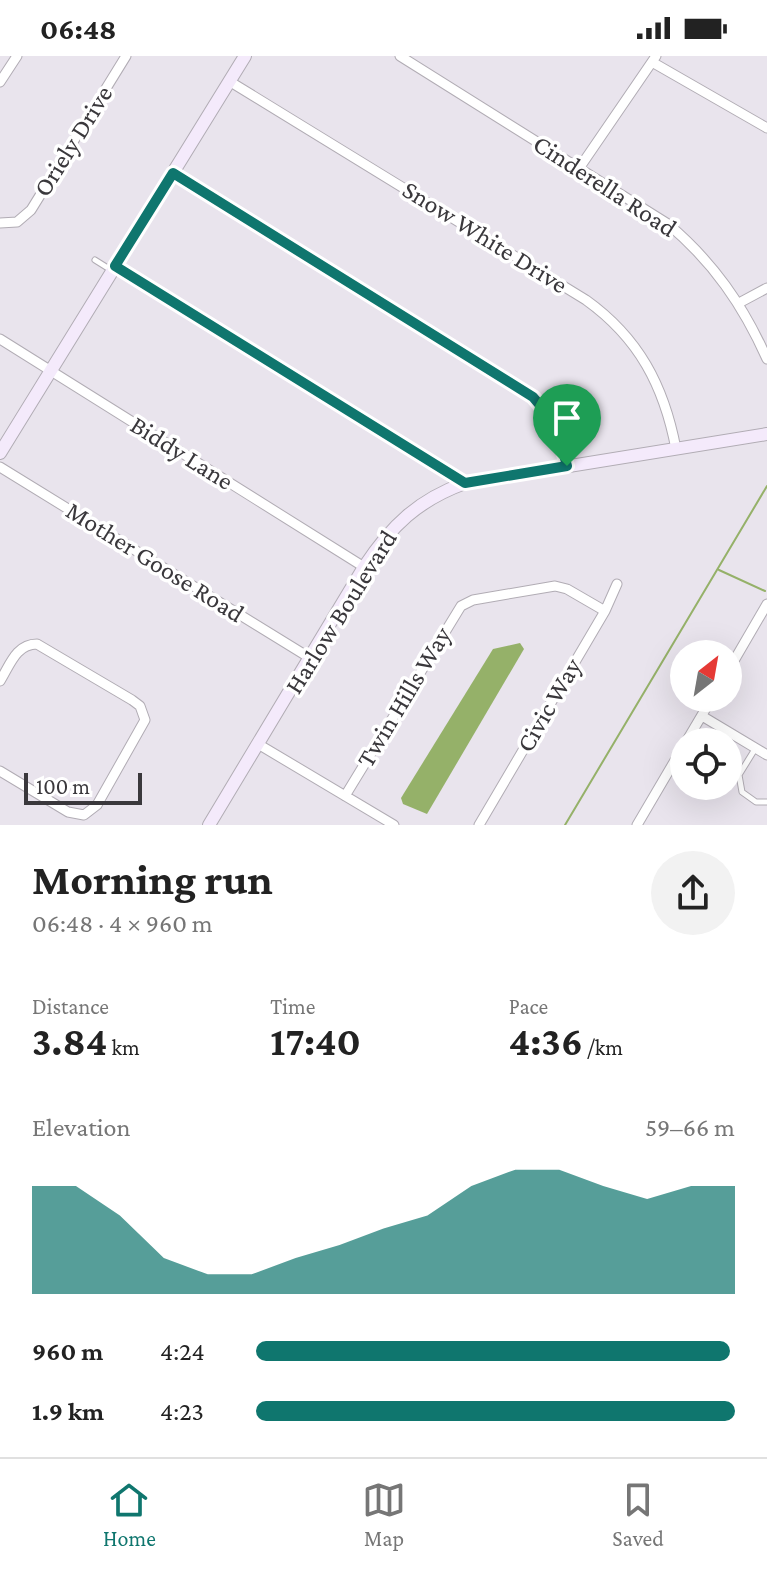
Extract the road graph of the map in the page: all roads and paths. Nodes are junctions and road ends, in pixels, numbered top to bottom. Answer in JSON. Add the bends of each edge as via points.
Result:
{"nodes":[{"id":1,"x":17,"y":56,"type":"edge"},
{"id":2,"x":126,"y":56,"type":"edge"},
{"id":3,"x":245,"y":56,"type":"edge"},
{"id":4,"x":400,"y":56,"type":"edge"},
{"id":5,"x":654,"y":59,"type":"edge"},
{"id":6,"x":229,"y":81,"type":"junction"},
{"id":7,"x":0,"y":82,"type":"edge"},
{"id":8,"x":767,"y":128,"type":"edge"},
{"id":9,"x":580,"y":167,"type":"junction"},
{"id":10,"x":173,"y":173,"type":"junction"},
{"id":11,"x":0,"y":223,"type":"edge"},
{"id":12,"x":95,"y":260,"type":"dead end"},
{"id":13,"x":114,"y":269,"type":"junction"},
{"id":14,"x":767,"y":288,"type":"edge"},
{"id":15,"x":739,"y":303,"type":"junction"},
{"id":16,"x":0,"y":339,"type":"edge"},
{"id":17,"x":767,"y":359,"type":"edge"},
{"id":18,"x":51,"y":371,"type":"junction"},
{"id":19,"x":767,"y":434,"type":"edge"},
{"id":20,"x":676,"y":449,"type":"junction"},
{"id":21,"x":0,"y":453,"type":"edge"},
{"id":22,"x":567,"y":466,"type":"junction"},
{"id":23,"x":0,"y":467,"type":"edge"},
{"id":24,"x":465,"y":483,"type":"junction"},
{"id":25,"x":364,"y":567,"type":"junction"},
{"id":26,"x":617,"y":584,"type":"dead end"},
{"id":27,"x":767,"y":604,"type":"edge"},
{"id":28,"x":605,"y":611,"type":"junction"},
{"id":29,"x":742,"y":647,"type":"edge"},
{"id":30,"x":310,"y":658,"type":"junction"},
{"id":31,"x":0,"y":681,"type":"edge"},
{"id":32,"x":704,"y":712,"type":"edge"},
{"id":33,"x":702,"y":716,"type":"junction"},
{"id":34,"x":695,"y":728,"type":"edge"},
{"id":35,"x":258,"y":744,"type":"junction"},
{"id":36,"x":756,"y":748,"type":"junction"},
{"id":37,"x":767,"y":755,"type":"edge"},
{"id":38,"x":670,"y":769,"type":"edge"},
{"id":39,"x":0,"y":771,"type":"edge"},
{"id":40,"x":345,"y":796,"type":"junction"},
{"id":41,"x":767,"y":802,"type":"edge"},
{"id":42,"x":209,"y":825,"type":"edge"},
{"id":43,"x":394,"y":825,"type":"edge"},
{"id":44,"x":479,"y":825,"type":"edge"},
{"id":45,"x":637,"y":825,"type":"edge"}],
"edges":[{"from":1,"to":7,"type":"street"},
{"from":2,"to":11,"type":"street","name":"Oriely Drive","via":[[31,210],[17,222]]},
{"from":3,"to":6,"type":"street"},
{"from":4,"to":9,"type":"street","name":"Cinderella Road"},
{"from":5,"to":8,"type":"street"},
{"from":5,"to":9,"type":"street"},
{"from":6,"to":10,"type":"street"},
{"from":6,"to":20,"type":"street","name":"Snow White Drive","via":[[616,322],[657,381]]},
{"from":9,"to":15,"type":"street","name":"Cinderella Road","via":[[690,242]]},
{"from":10,"to":13,"type":"street"},
{"from":10,"to":22,"type":"street","via":[[533,397],[556,424]]},
{"from":12,"to":13,"type":"lane"},
{"from":13,"to":18,"type":"street"},
{"from":13,"to":24,"type":"street"},
{"from":14,"to":15,"type":"street"},
{"from":15,"to":17,"type":"street","name":"Cinderella Road"},
{"from":16,"to":18,"type":"street","name":"Biddy Lane"},
{"from":18,"to":21,"type":"street"},
{"from":18,"to":25,"type":"street","name":"Biddy Lane"},
{"from":19,"to":20,"type":"street","name":"Harlow Boulevard"},
{"from":20,"to":22,"type":"street","name":"Harlow Boulevard"},
{"from":22,"to":24,"type":"street","name":"Harlow Boulevard"},
{"from":23,"to":30,"type":"street","name":"Mother Goose Road"},
{"from":24,"to":25,"type":"street","name":"Harlow Boulevard","via":[[411,510],[381,540]]},
{"from":25,"to":30,"type":"street","name":"Harlow Boulevard"},
{"from":26,"to":28,"type":"street","name":"Civic Way"},
{"from":27,"to":29,"type":"street"},
{"from":28,"to":40,"type":"street","name":"Twin Hills Way","via":[[555,586],[461,606]]},
{"from":28,"to":44,"type":"street","name":"Civic Way"},
{"from":30,"to":35,"type":"street","name":"Harlow Boulevard"},
{"from":31,"to":39,"type":"street","via":[[18,650],[44,646],[132,700],[144,714],[143,727],[97,805],[84,815],[68,812]]},
{"from":32,"to":33,"type":"street"},
{"from":33,"to":34,"type":"street"},
{"from":33,"to":36,"type":"street"},
{"from":35,"to":40,"type":"street"},
{"from":35,"to":42,"type":"street","name":"Harlow Boulevard"},
{"from":36,"to":37,"type":"street"},
{"from":36,"to":41,"type":"lane","via":[[739,775],[742,792],[756,802]]},
{"from":38,"to":45,"type":"street"},
{"from":40,"to":43,"type":"street"}]}
